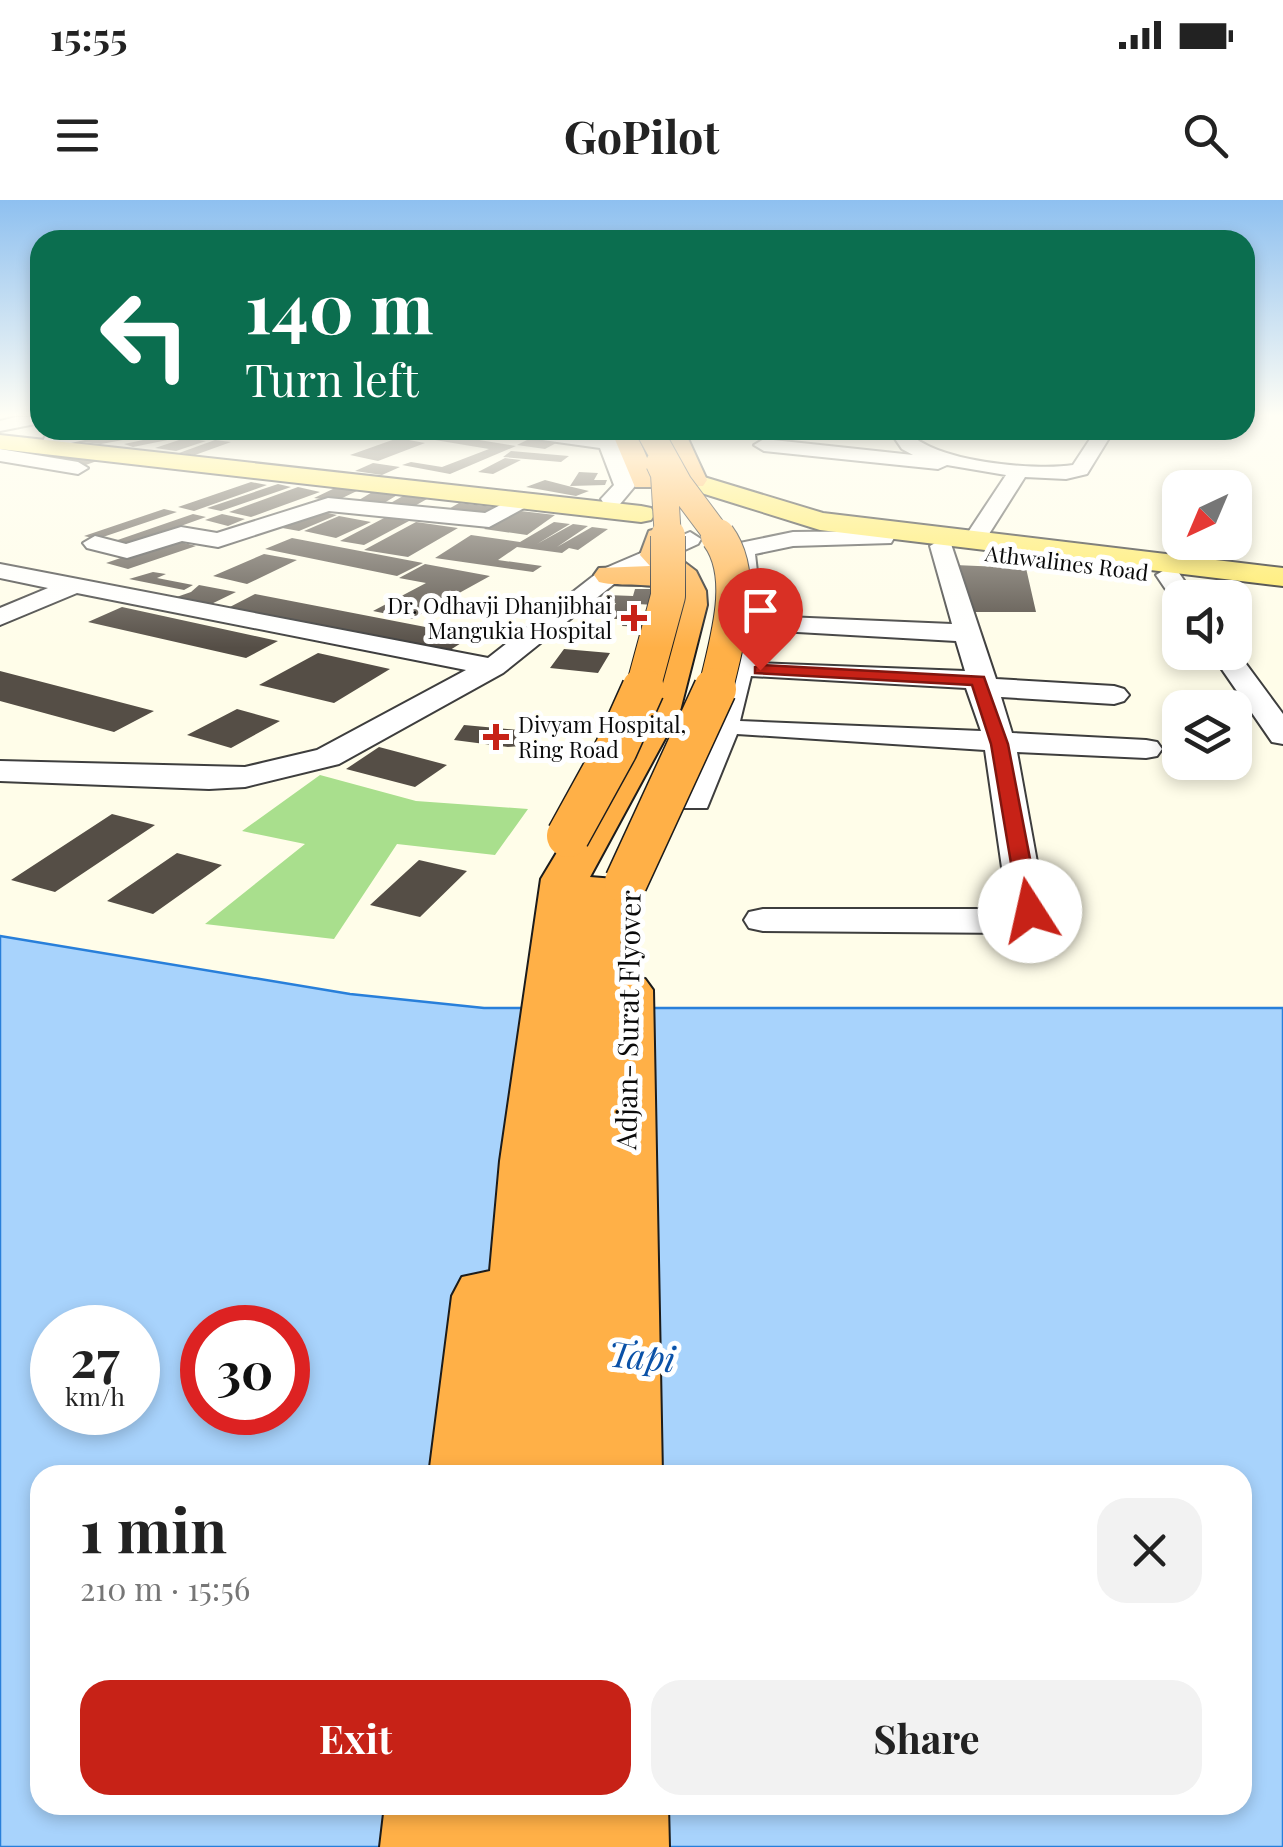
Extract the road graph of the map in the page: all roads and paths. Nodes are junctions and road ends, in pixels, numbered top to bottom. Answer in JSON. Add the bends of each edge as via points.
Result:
{"nodes":[{"id":1,"x":452,"y":494,"type":"edge"},
{"id":2,"x":518,"y":494,"type":"edge"},
{"id":3,"x":633,"y":494,"type":"edge"},
{"id":4,"x":646,"y":494,"type":"edge"},
{"id":5,"x":658,"y":494,"type":"edge"},
{"id":6,"x":666,"y":494,"type":"edge"},
{"id":7,"x":686,"y":494,"type":"edge"},
{"id":8,"x":711,"y":494,"type":"edge"},
{"id":9,"x":729,"y":494,"type":"edge"},
{"id":10,"x":1000,"y":494,"type":"edge"},
{"id":11,"x":518,"y":502,"type":"junction"},
{"id":12,"x":662,"y":523,"type":"junction"},
{"id":13,"x":811,"y":527,"type":"junction"},
{"id":14,"x":883,"y":538,"type":"junction"},
{"id":15,"x":95,"y":543,"type":"dead end"},
{"id":16,"x":958,"y":543,"type":"junction"},
{"id":17,"x":0,"y":571,"type":"edge"},
{"id":18,"x":610,"y":575,"type":"junction"},
{"id":19,"x":1283,"y":577,"type":"edge"},
{"id":20,"x":38,"y":579,"type":"junction"},
{"id":21,"x":1162,"y":583,"type":"edge"},
{"id":22,"x":72,"y":586,"type":"junction"},
{"id":23,"x":1252,"y":589,"type":"edge"},
{"id":24,"x":1283,"y":590,"type":"edge"},
{"id":25,"x":690,"y":591,"type":"junction"},
{"id":26,"x":0,"y":594,"type":"edge"},
{"id":27,"x":0,"y":617,"type":"edge"},
{"id":28,"x":765,"y":623,"type":"dead end"},
{"id":29,"x":966,"y":633,"type":"junction"},
{"id":30,"x":463,"y":661,"type":"junction"},
{"id":31,"x":493,"y":667,"type":"junction"},
{"id":32,"x":760,"y":670,"type":"dead end"},
{"id":33,"x":1237,"y":670,"type":"edge"},
{"id":34,"x":980,"y":684,"type":"junction"},
{"id":35,"x":1114,"y":696,"type":"dead end"},
{"id":36,"x":748,"y":728,"type":"dead end"},
{"id":37,"x":1283,"y":735,"type":"edge"},
{"id":38,"x":1000,"y":744,"type":"junction"},
{"id":39,"x":1146,"y":750,"type":"dead end"},
{"id":40,"x":0,"y":754,"type":"edge"},
{"id":41,"x":0,"y":771,"type":"edge"},
{"id":42,"x":695,"y":800,"type":"dead end"},
{"id":43,"x":580,"y":894,"type":"junction"},
{"id":44,"x":762,"y":920,"type":"dead end"},
{"id":45,"x":469,"y":1465,"type":"edge"},
{"id":46,"x":512,"y":1465,"type":"edge"},
{"id":47,"x":566,"y":1465,"type":"edge"},
{"id":48,"x":623,"y":1465,"type":"edge"},
{"id":49,"x":432,"y":1815,"type":"edge"},
{"id":50,"x":485,"y":1815,"type":"edge"},
{"id":51,"x":553,"y":1815,"type":"edge"},
{"id":52,"x":620,"y":1815,"type":"edge"},
{"id":53,"x":428,"y":1847,"type":"edge"},
{"id":54,"x":482,"y":1847,"type":"edge"},
{"id":55,"x":552,"y":1847,"type":"edge"},
{"id":56,"x":620,"y":1847,"type":"edge"}],
"edges":[{"from":1,"to":11,"type":"main road"},
{"from":2,"to":12,"type":"main road"},
{"from":3,"to":12,"type":"street"},
{"from":4,"to":12,"type":"highway"},
{"from":5,"to":12,"type":"main road","name":"Athwalines Road"},
{"from":6,"to":45,"type":"highway","name":"Adjan- Surat Flyover","bridge":true,"via":[[668,596],[639,704],[530,901]]},
{"from":7,"to":48,"type":"highway","name":"Adjan- Surat Flyover","bridge":true,"via":[[726,547],[731,620],[714,698],[626,882]]},
{"from":8,"to":12,"type":"main road","via":[[742,523]]},
{"from":9,"to":13,"type":"main road","name":"Athwalines Road"},
{"from":10,"to":16,"type":"street"},
{"from":11,"to":12,"type":"main road"},
{"from":11,"to":15,"type":"street","via":[[489,520],[328,504],[218,540],[181,534],[127,551]]},
{"from":12,"to":13,"type":"main road","name":"Athwalines Road"},
{"from":12,"to":18,"type":"street"},
{"from":12,"to":25,"type":"highway"},
{"from":12,"to":30,"type":"street"},
{"from":12,"to":43,"type":"highway","via":[[714,554],[714,599],[696,700],[598,884]]},
{"from":13,"to":14,"type":"main road","name":"Athwalines Road"},
{"from":13,"to":16,"type":"main road","name":"Athwalines Road"},
{"from":14,"to":16,"type":"main road","name":"Athwalines Road"},
{"from":14,"to":42,"type":"street","via":[[793,539],[743,549],[750,623],[720,740]]},
{"from":16,"to":19,"type":"main road","name":"Athwalines Road"},
{"from":16,"to":21,"type":"main road","name":"Athwalines Road"},
{"from":16,"to":29,"type":"street"},
{"from":17,"to":20,"type":"street"},
{"from":18,"to":25,"type":"highway","via":[[658,576]]},
{"from":18,"to":31,"type":"street"},
{"from":20,"to":22,"type":"street"},
{"from":20,"to":26,"type":"street"},
{"from":22,"to":27,"type":"street"},
{"from":22,"to":30,"type":"street"},
{"from":23,"to":24,"type":"main road","name":"Athwalines Road"},
{"from":25,"to":43,"type":"highway","via":[[662,711],[572,866]]},
{"from":28,"to":29,"type":"street"},
{"from":29,"to":34,"type":"street"},
{"from":30,"to":31,"type":"street"},
{"from":30,"to":40,"type":"street","via":[[312,743],[270,756],[197,761]]},
{"from":31,"to":41,"type":"street","via":[[356,744],[291,768],[209,779]]},
{"from":32,"to":34,"type":"street"},
{"from":33,"to":37,"type":"street"},
{"from":34,"to":35,"type":"street"},
{"from":34,"to":38,"type":"street"},
{"from":36,"to":38,"type":"street"},
{"from":38,"to":39,"type":"street"},
{"from":38,"to":44,"type":"street","via":[[1028,917]]},
{"from":43,"to":46,"type":"highway","via":[[531,1161]]},
{"from":43,"to":47,"type":"highway"},
{"from":49,"to":53,"type":"highway"},
{"from":50,"to":54,"type":"highway"},
{"from":51,"to":55,"type":"highway"},
{"from":52,"to":56,"type":"highway"}]}
